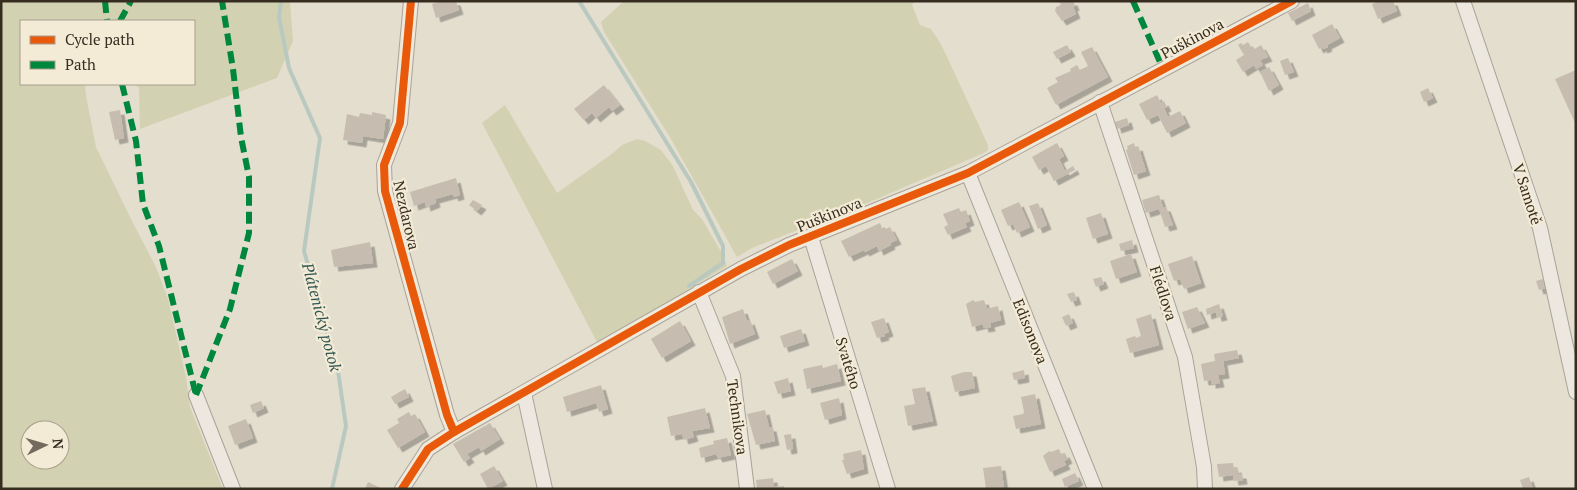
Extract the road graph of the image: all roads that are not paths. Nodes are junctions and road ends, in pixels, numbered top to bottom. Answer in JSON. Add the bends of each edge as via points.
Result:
{"nodes":[{"id":1,"x":411,"y":1,"type":"edge"},
{"id":2,"x":1292,"y":1,"type":"edge"},
{"id":3,"x":1463,"y":1,"type":"edge"},
{"id":4,"x":1100,"y":102,"type":"junction"},
{"id":5,"x":968,"y":173,"type":"junction"},
{"id":6,"x":811,"y":237,"type":"junction"},
{"id":7,"x":699,"y":292,"type":"junction"},
{"id":8,"x":1576,"y":392,"type":"edge"},
{"id":9,"x":524,"y":393,"type":"junction"},
{"id":10,"x":196,"y":395,"type":"dead end"},
{"id":11,"x":454,"y":432,"type":"junction"},
{"id":12,"x":232,"y":489,"type":"edge"},
{"id":13,"x":402,"y":489,"type":"edge"},
{"id":14,"x":545,"y":489,"type":"edge"},
{"id":15,"x":747,"y":489,"type":"edge"},
{"id":16,"x":888,"y":489,"type":"edge"},
{"id":17,"x":1095,"y":489,"type":"edge"},
{"id":18,"x":1205,"y":489,"type":"edge"}],
"edges":[{"from":1,"to":11,"type":"street","name":"Nezdarova","via":[[400,123],[384,165],[385,191]]},
{"from":2,"to":4,"type":"street","name":"Puškinova"},
{"from":3,"to":8,"type":"street","name":"V Samotě","via":[[1540,228]]},
{"from":4,"to":5,"type":"street","name":"Puškinova"},
{"from":4,"to":18,"type":"street","name":"Flédlova","via":[[1185,358]]},
{"from":5,"to":6,"type":"street","name":"Puškinova"},
{"from":5,"to":17,"type":"street","name":"Edisonova"},
{"from":6,"to":7,"type":"street","name":"Puškinova","via":[[788,245]]},
{"from":6,"to":16,"type":"street","name":"Svatého"},
{"from":7,"to":9,"type":"street","name":"Puškinova"},
{"from":7,"to":15,"type":"street","name":"Technikova","via":[[733,376]]},
{"from":9,"to":11,"type":"street","name":"Puškinova"},
{"from":9,"to":14,"type":"street"},
{"from":10,"to":12,"type":"street"},
{"from":11,"to":13,"type":"street","name":"Puškinova","via":[[428,449]]}]}
